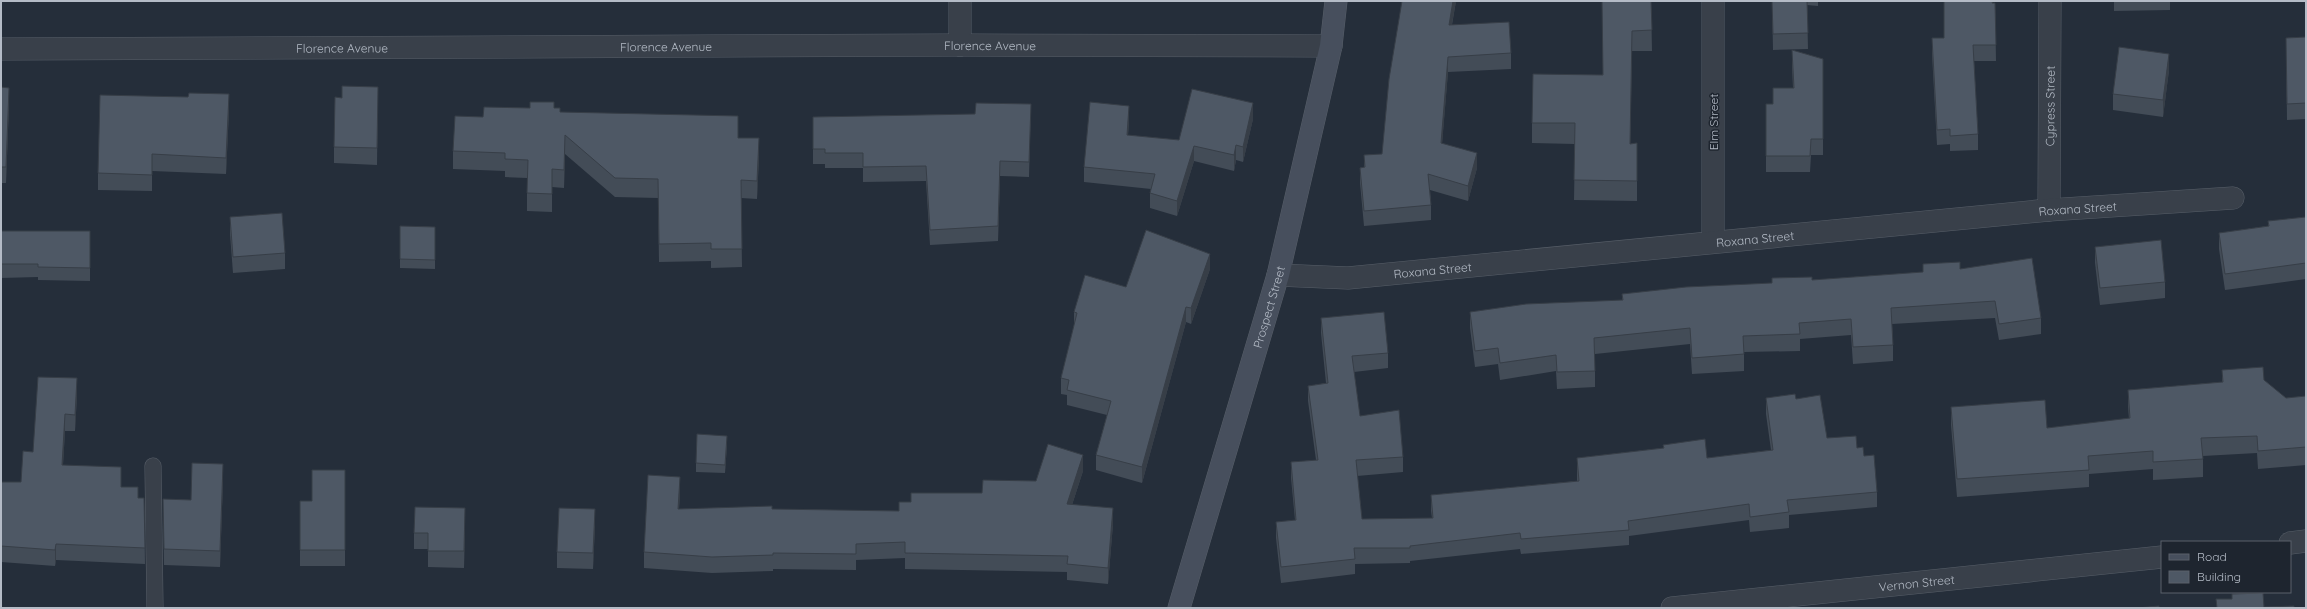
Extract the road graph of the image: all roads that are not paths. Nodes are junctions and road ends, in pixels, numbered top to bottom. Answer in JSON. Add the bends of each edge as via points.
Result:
{"nodes":[{"id":1,"x":960,"y":1,"type":"edge"},
{"id":2,"x":1336,"y":1,"type":"edge"},
{"id":3,"x":1713,"y":1,"type":"edge"},
{"id":4,"x":2050,"y":1,"type":"edge"},
{"id":5,"x":960,"y":45,"type":"junction"},
{"id":6,"x":1331,"y":46,"type":"junction"},
{"id":7,"x":1,"y":49,"type":"edge"},
{"id":8,"x":2233,"y":198,"type":"dead end"},
{"id":9,"x":2049,"y":210,"type":"junction"},
{"id":10,"x":1713,"y":242,"type":"junction"},
{"id":11,"x":1278,"y":275,"type":"junction"},
{"id":12,"x":154,"y":466,"type":"dead end"},
{"id":13,"x":2306,"y":541,"type":"edge"},
{"id":14,"x":2291,"y":543,"type":"edge"},
{"id":15,"x":2161,"y":557,"type":"edge"},
{"id":16,"x":155,"y":608,"type":"edge"},
{"id":17,"x":1180,"y":608,"type":"edge"},
{"id":18,"x":1672,"y":608,"type":"edge"}],
"edges":[{"from":1,"to":5,"type":"street"},
{"from":2,"to":6,"type":"street","name":"Prospect Street"},
{"from":3,"to":10,"type":"street","name":"Elm Street"},
{"from":4,"to":9,"type":"street","name":"Cypress Street"},
{"from":5,"to":6,"type":"street","name":"Florence Avenue"},
{"from":5,"to":7,"type":"street","name":"Florence Avenue"},
{"from":6,"to":11,"type":"street","name":"Prospect Street"},
{"from":8,"to":9,"type":"street","name":"Roxana Street"},
{"from":9,"to":10,"type":"street","name":"Roxana Street"},
{"from":10,"to":11,"type":"street","name":"Roxana Street","via":[[1348,278]]},
{"from":11,"to":17,"type":"street","name":"Prospect Street"},
{"from":12,"to":16,"type":"lane"},
{"from":13,"to":14,"type":"street"},
{"from":15,"to":18,"type":"street","name":"Vernon Street"}]}
